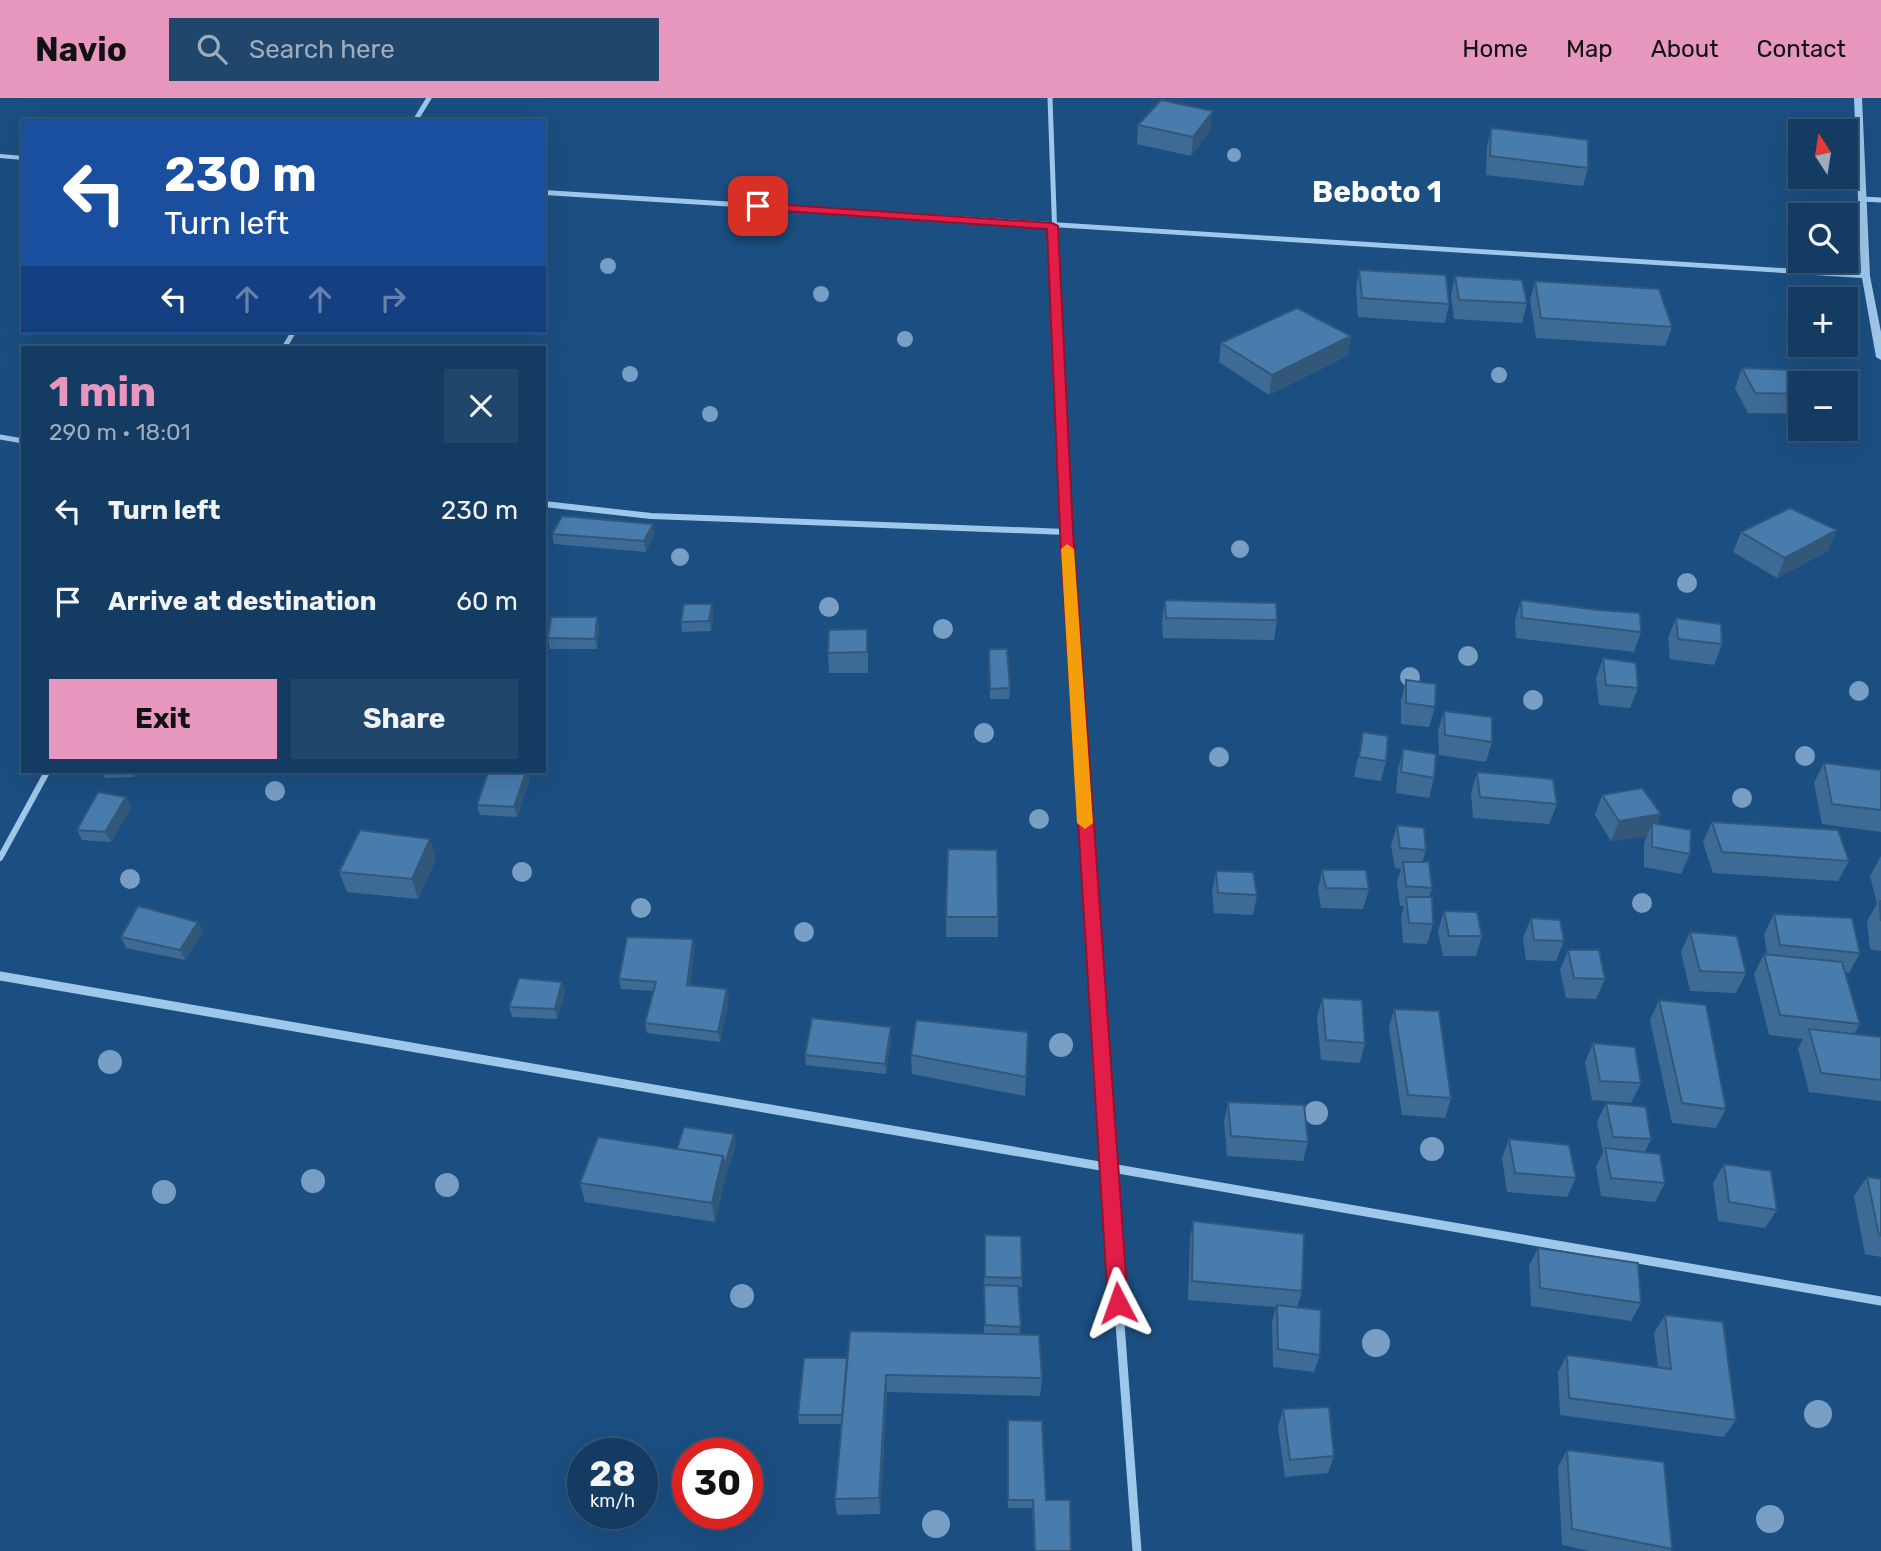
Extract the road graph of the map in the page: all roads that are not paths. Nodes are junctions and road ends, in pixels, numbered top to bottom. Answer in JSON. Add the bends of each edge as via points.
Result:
{"nodes":[{"id":1,"x":429,"y":98,"type":"edge"},
{"id":2,"x":1050,"y":98,"type":"edge"},
{"id":3,"x":1858,"y":98,"type":"edge"},
{"id":4,"x":416,"y":119,"type":"edge"},
{"id":5,"x":0,"y":156,"type":"edge"},
{"id":6,"x":21,"y":158,"type":"edge"},
{"id":7,"x":546,"y":192,"type":"edge"},
{"id":8,"x":1862,"y":199,"type":"junction"},
{"id":9,"x":1881,"y":200,"type":"edge"},
{"id":10,"x":1052,"y":226,"type":"junction"},
{"id":11,"x":1866,"y":276,"type":"junction"},
{"id":12,"x":1881,"y":357,"type":"edge"},
{"id":13,"x":0,"y":437,"type":"edge"},
{"id":14,"x":21,"y":441,"type":"edge"},
{"id":15,"x":546,"y":504,"type":"edge"},
{"id":16,"x":1066,"y":531,"type":"junction"},
{"id":17,"x":46,"y":773,"type":"edge"},
{"id":18,"x":0,"y":858,"type":"edge"},
{"id":19,"x":0,"y":976,"type":"edge"},
{"id":20,"x":1107,"y":1165,"type":"junction"},
{"id":21,"x":1881,"y":1301,"type":"edge"},
{"id":22,"x":1137,"y":1551,"type":"edge"}],
"edges":[{"from":1,"to":4,"type":"street"},
{"from":2,"to":10,"type":"street"},
{"from":3,"to":8,"type":"street"},
{"from":5,"to":6,"type":"street"},
{"from":7,"to":10,"type":"street"},
{"from":8,"to":9,"type":"street"},
{"from":8,"to":11,"type":"street"},
{"from":10,"to":11,"type":"street"},
{"from":10,"to":16,"type":"street"},
{"from":11,"to":12,"type":"street"},
{"from":13,"to":14,"type":"street"},
{"from":15,"to":16,"type":"street","via":[[651,516]]},
{"from":16,"to":20,"type":"street"},
{"from":17,"to":18,"type":"street"},
{"from":19,"to":20,"type":"street"},
{"from":20,"to":21,"type":"street"},
{"from":20,"to":22,"type":"street"}]}
